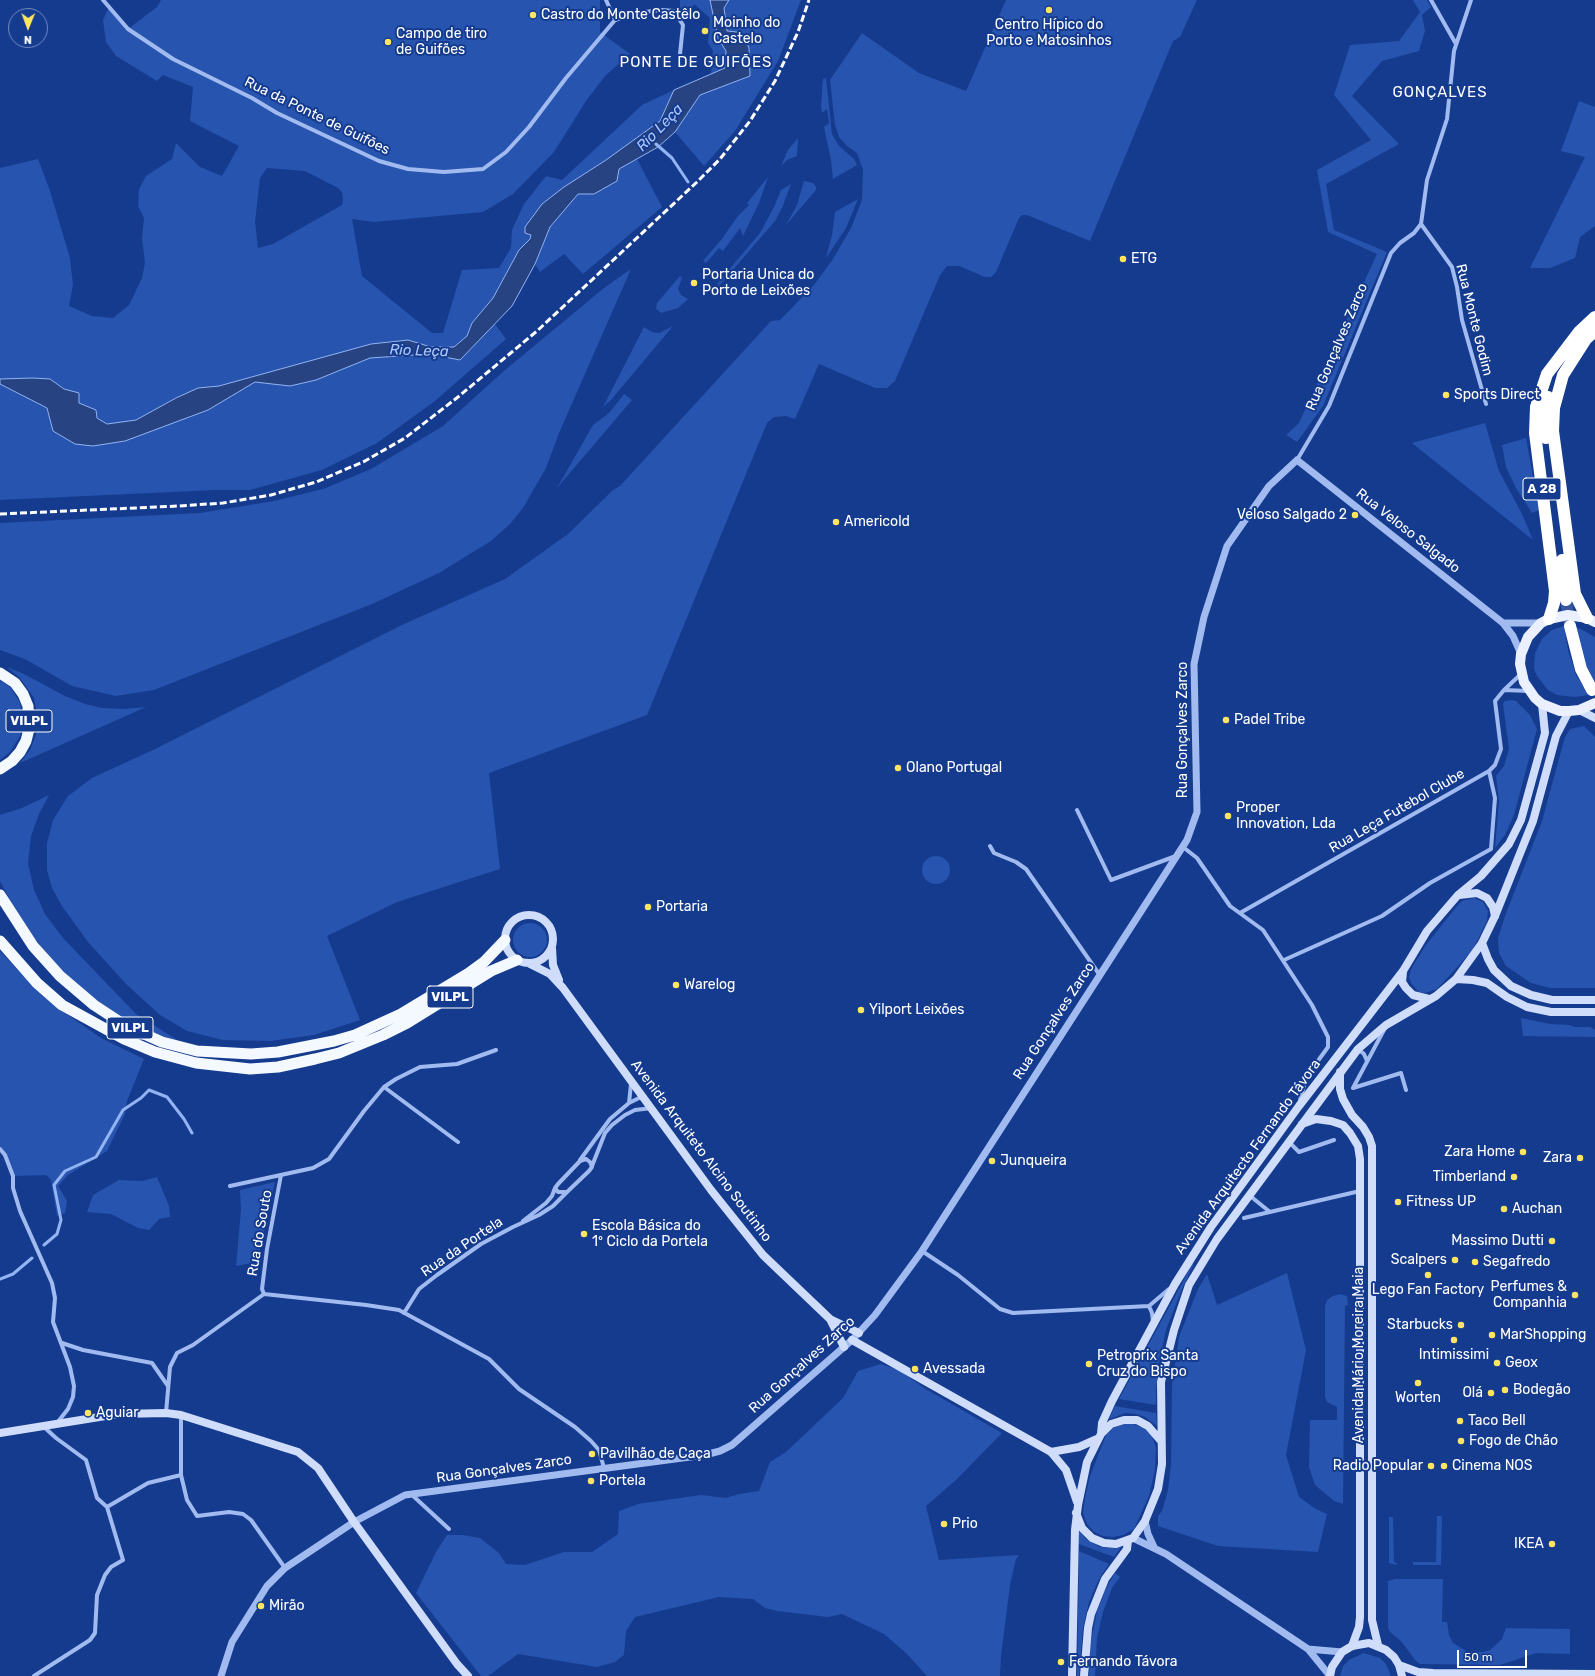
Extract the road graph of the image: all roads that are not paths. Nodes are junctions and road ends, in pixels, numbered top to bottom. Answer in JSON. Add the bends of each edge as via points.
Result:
{"nodes":[{"id":1,"x":103,"y":0,"type":"edge"},
{"id":2,"x":606,"y":0,"type":"edge"},
{"id":3,"x":1430,"y":0,"type":"edge"},
{"id":4,"x":1471,"y":0,"type":"edge"},
{"id":5,"x":615,"y":20,"type":"junction"},
{"id":6,"x":1456,"y":44,"type":"junction"},
{"id":7,"x":680,"y":54,"type":"dead end"},
{"id":8,"x":1421,"y":224,"type":"junction"},
{"id":9,"x":1595,"y":317,"type":"edge"},
{"id":10,"x":1595,"y":331,"type":"edge"},
{"id":11,"x":1556,"y":363,"type":"junction"},
{"id":12,"x":1486,"y":404,"type":"dead end"},
{"id":13,"x":1297,"y":460,"type":"junction"},
{"id":14,"x":1566,"y":600,"type":"tunnel mouth"},
{"id":15,"x":1591,"y":620,"type":"edge"},
{"id":16,"x":1545,"y":621,"type":"junction"},
{"id":17,"x":1503,"y":623,"type":"junction"},
{"id":18,"x":1570,"y":626,"type":"tunnel mouth"},
{"id":19,"x":1521,"y":654,"type":"junction"},
{"id":20,"x":0,"y":673,"type":"edge"},
{"id":21,"x":1521,"y":673,"type":"junction"},
{"id":22,"x":1504,"y":690,"type":"junction"},
{"id":23,"x":1592,"y":690,"type":"dead end"},
{"id":24,"x":1529,"y":691,"type":"junction"},
{"id":25,"x":1542,"y":704,"type":"junction"},
{"id":26,"x":1595,"y":704,"type":"edge"},
{"id":27,"x":1574,"y":711,"type":"junction"},
{"id":28,"x":1595,"y":718,"type":"edge"},
{"id":29,"x":0,"y":769,"type":"edge"},
{"id":30,"x":1489,"y":771,"type":"junction"},
{"id":31,"x":1077,"y":810,"type":"dead end"},
{"id":32,"x":990,"y":846,"type":"dead end"},
{"id":33,"x":1183,"y":847,"type":"junction"},
{"id":34,"x":1177,"y":855,"type":"junction"},
{"id":35,"x":0,"y":895,"type":"edge"},
{"id":36,"x":1458,"y":895,"type":"junction"},
{"id":37,"x":1240,"y":913,"type":"junction"},
{"id":38,"x":1495,"y":916,"type":"junction"},
{"id":39,"x":505,"y":940,"type":"junction"},
{"id":40,"x":0,"y":941,"type":"edge"},
{"id":41,"x":1482,"y":943,"type":"junction"},
{"id":42,"x":552,"y":948,"type":"junction"},
{"id":43,"x":517,"y":960,"type":"junction"},
{"id":44,"x":1284,"y":960,"type":"junction"},
{"id":45,"x":528,"y":963,"type":"junction"},
{"id":46,"x":1403,"y":971,"type":"junction"},
{"id":47,"x":1099,"y":974,"type":"junction"},
{"id":48,"x":1456,"y":979,"type":"junction"},
{"id":49,"x":563,"y":988,"type":"junction"},
{"id":50,"x":1429,"y":999,"type":"junction"},
{"id":51,"x":1595,"y":1000,"type":"edge"},
{"id":52,"x":1595,"y":1012,"type":"edge"},
{"id":53,"x":1386,"y":1025,"type":"junction"},
{"id":54,"x":1358,"y":1049,"type":"junction"},
{"id":55,"x":496,"y":1050,"type":"dead end"},
{"id":56,"x":1367,"y":1061,"type":"junction"},
{"id":57,"x":1340,"y":1072,"type":"junction"},
{"id":58,"x":630,"y":1077,"type":"junction"},
{"id":59,"x":384,"y":1087,"type":"junction"},
{"id":60,"x":1406,"y":1090,"type":"dead end"},
{"id":61,"x":643,"y":1096,"type":"junction"},
{"id":62,"x":629,"y":1103,"type":"junction"},
{"id":63,"x":1299,"y":1106,"type":"junction"},
{"id":64,"x":652,"y":1108,"type":"junction"},
{"id":65,"x":1301,"y":1124,"type":"junction"},
{"id":66,"x":1334,"y":1140,"type":"dead end"},
{"id":67,"x":458,"y":1142,"type":"dead end"},
{"id":68,"x":1289,"y":1142,"type":"junction"},
{"id":69,"x":0,"y":1150,"type":"edge"},
{"id":70,"x":575,"y":1165,"type":"junction"},
{"id":71,"x":592,"y":1167,"type":"junction"},
{"id":72,"x":281,"y":1175,"type":"junction"},
{"id":73,"x":230,"y":1186,"type":"dead end"},
{"id":74,"x":555,"y":1188,"type":"junction"},
{"id":75,"x":1360,"y":1191,"type":"junction"},
{"id":76,"x":567,"y":1192,"type":"junction"},
{"id":77,"x":1249,"y":1195,"type":"junction"},
{"id":78,"x":1270,"y":1212,"type":"junction"},
{"id":79,"x":1244,"y":1218,"type":"dead end"},
{"id":80,"x":521,"y":1222,"type":"junction"},
{"id":81,"x":922,"y":1250,"type":"junction"},
{"id":82,"x":1175,"y":1284,"type":"junction"},
{"id":83,"x":264,"y":1294,"type":"junction"},
{"id":84,"x":1149,"y":1306,"type":"junction"},
{"id":85,"x":404,"y":1313,"type":"junction"},
{"id":86,"x":830,"y":1320,"type":"junction"},
{"id":87,"x":1154,"y":1326,"type":"junction"},
{"id":88,"x":858,"y":1333,"type":"junction"},
{"id":89,"x":852,"y":1340,"type":"junction"},
{"id":90,"x":62,"y":1343,"type":"junction"},
{"id":91,"x":844,"y":1347,"type":"junction"},
{"id":92,"x":168,"y":1386,"type":"junction"},
{"id":93,"x":166,"y":1413,"type":"junction"},
{"id":94,"x":181,"y":1415,"type":"junction"},
{"id":95,"x":55,"y":1425,"type":"junction"},
{"id":96,"x":43,"y":1426,"type":"junction"},
{"id":97,"x":0,"y":1432,"type":"edge"},
{"id":98,"x":1099,"y":1436,"type":"junction"},
{"id":99,"x":1162,"y":1442,"type":"junction"},
{"id":100,"x":1051,"y":1452,"type":"junction"},
{"id":101,"x":604,"y":1468,"type":"junction"},
{"id":102,"x":181,"y":1475,"type":"junction"},
{"id":103,"x":411,"y":1494,"type":"junction"},
{"id":104,"x":107,"y":1507,"type":"junction"},
{"id":105,"x":1077,"y":1509,"type":"junction"},
{"id":106,"x":1145,"y":1521,"type":"junction"},
{"id":107,"x":354,"y":1522,"type":"junction"},
{"id":108,"x":449,"y":1530,"type":"dead end"},
{"id":109,"x":1130,"y":1539,"type":"junction"},
{"id":110,"x":1154,"y":1548,"type":"junction"},
{"id":111,"x":285,"y":1568,"type":"junction"},
{"id":112,"x":1352,"y":1646,"type":"junction"},
{"id":113,"x":1378,"y":1646,"type":"junction"},
{"id":114,"x":1308,"y":1649,"type":"junction"},
{"id":115,"x":1342,"y":1652,"type":"junction"},
{"id":116,"x":1399,"y":1665,"type":"junction"},
{"id":117,"x":1595,"y":1674,"type":"edge"},
{"id":118,"x":34,"y":1676,"type":"edge"},
{"id":119,"x":221,"y":1676,"type":"edge"},
{"id":120,"x":468,"y":1676,"type":"edge"},
{"id":121,"x":1072,"y":1676,"type":"edge"},
{"id":122,"x":1084,"y":1676,"type":"edge"},
{"id":123,"x":1330,"y":1676,"type":"edge"},
{"id":124,"x":1402,"y":1676,"type":"edge"}],
"edges":[{"from":1,"to":5,"type":"street","name":"Rua da Ponte de Guifões","via":[[128,29],[166,55],[277,113],[379,160],[408,169],[444,172],[483,169],[506,152]]},
{"from":2,"to":5,"type":"street"},
{"from":3,"to":6,"type":"street"},
{"from":4,"to":6,"type":"street"},
{"from":5,"to":7,"type":"street","via":[[635,13],[674,11],[683,25]]},
{"from":6,"to":8,"type":"street","via":[[1447,119],[1427,180]]},
{"from":8,"to":12,"type":"street","name":"Rua Monte Godim","via":[[1452,266],[1462,320]]},
{"from":8,"to":13,"type":"street","name":"Rua Gonçalves Zarco","via":[[1391,253],[1329,406]]},
{"from":9,"to":11,"type":"highway","via":[[1579,332]]},
{"from":10,"to":15,"type":"highway","via":[[1586,339],[1563,375],[1554,408],[1553,431],[1575,594]]},
{"from":11,"to":14,"type":"highway","via":[[1545,407],[1545,432]]},
{"from":11,"to":16,"type":"highway","number":"A 28","via":[[1547,374],[1536,407],[1535,433],[1555,591],[1554,603]]},
{"from":13,"to":17,"type":"street","name":"Rua Veloso Salgado"},
{"from":13,"to":33,"type":"street","name":"Rua Gonçalves Zarco","via":[[1269,486],[1227,546],[1204,617],[1194,664],[1197,812]]},
{"from":15,"to":16,"type":"main road","via":[[1568,615]]},
{"from":16,"to":17,"type":"street"},
{"from":16,"to":19,"type":"main road","via":[[1528,637]]},
{"from":17,"to":19,"type":"street","name":"Rua Veloso Salgado","via":[[1513,636]]},
{"from":18,"to":23,"type":"highway","via":[[1581,669]]},
{"from":19,"to":21,"type":"main road"},
{"from":20,"to":29,"type":"highway","number":"VILPL","via":[[15,683],[23,694],[29,718],[26,741],[12,761]]},
{"from":21,"to":22,"type":"street","name":"Rua Leça Futebol Clube"},
{"from":21,"to":24,"type":"main road"},
{"from":22,"to":24,"type":"street"},
{"from":22,"to":30,"type":"street","name":"Rua Leça Futebol Clube","via":[[1495,702],[1501,749],[1495,765]]},
{"from":24,"to":25,"type":"main road"},
{"from":25,"to":27,"type":"main road"},
{"from":25,"to":36,"type":"main road","name":"Avenida Arquitecto Fernando Távora","via":[[1545,733],[1521,820],[1509,844],[1481,876]]},
{"from":26,"to":27,"type":"main road"},
{"from":27,"to":28,"type":"main road"},
{"from":27,"to":38,"type":"main road","name":"Avenida Arquitecto Fernando Távora","via":[[1556,736],[1533,821]]},
{"from":30,"to":37,"type":"street","name":"Rua Leça Futebol Clube"},
{"from":30,"to":44,"type":"street","via":[[1494,798],[1490,849],[1430,883],[1382,916]]},
{"from":31,"to":34,"type":"street","via":[[1111,880]]},
{"from":32,"to":47,"type":"street","via":[[994,853],[1026,869]]},
{"from":33,"to":34,"type":"street","name":"Rua Gonçalves Zarco"},
{"from":33,"to":37,"type":"street","via":[[1197,858],[1230,906]]},
{"from":34,"to":47,"type":"street","name":"Rua Gonçalves Zarco"},
{"from":35,"to":39,"type":"highway","number":"VILPL","via":[[33,946],[60,976],[94,1005],[126,1026],[162,1042],[196,1051],[251,1054],[278,1052],[355,1035],[401,1014],[468,973],[484,962]]},
{"from":36,"to":38,"type":"main road","via":[[1477,893],[1487,898],[1494,907]]},
{"from":36,"to":46,"type":"main road","name":"Avenida Arquitecto Fernando Távora","via":[[1427,931]]},
{"from":37,"to":44,"type":"street","via":[[1263,930]]},
{"from":38,"to":41,"type":"main road","name":"Avenida Arquitecto Fernando Távora"},
{"from":39,"to":42,"type":"main road","via":[[507,929],[514,920],[525,915],[536,915],[550,926],[554,937]]},
{"from":39,"to":43,"type":"main road","via":[[509,952]]},
{"from":40,"to":43,"type":"highway","number":"VILPL","via":[[37,983],[62,1005],[124,1038],[155,1052],[196,1063],[250,1069],[278,1067],[321,1058],[383,1036],[492,971]]},
{"from":41,"to":48,"type":"main road","name":"Avenida Arquitecto Fernando Távora"},
{"from":41,"to":51,"type":"main road","via":[[1494,970],[1512,986],[1531,996],[1552,1000]]},
{"from":42,"to":45,"type":"main road","via":[[542,959]]},
{"from":42,"to":49,"type":"main road","name":"Avenida Arquiteto Alcino Soutinho","via":[[553,965]]},
{"from":43,"to":45,"type":"main road"},
{"from":44,"to":63,"type":"street","via":[[1312,1005],[1329,1042],[1307,1076]]},
{"from":45,"to":49,"type":"main road","name":"Avenida Arquiteto Alcino Soutinho","via":[[550,974]]},
{"from":46,"to":50,"type":"main road","via":[[1402,982],[1406,988],[1413,995]]},
{"from":46,"to":63,"type":"main road","name":"Avenida Arquitecto Fernando Távora"},
{"from":47,"to":81,"type":"street","name":"Rua Gonçalves Zarco"},
{"from":48,"to":50,"type":"main road","name":"Avenida Arquitecto Fernando Távora"},
{"from":48,"to":52,"type":"main road","via":[[1488,983],[1507,997],[1528,1007],[1551,1012]]},
{"from":49,"to":58,"type":"main road","name":"Avenida Arquiteto Alcino Soutinho"},
{"from":50,"to":53,"type":"main road","name":"Avenida Arquitecto Fernando Távora"},
{"from":53,"to":54,"type":"main road","name":"Avenida Arquitecto Fernando Távora"},
{"from":53,"to":56,"type":"street"},
{"from":54,"to":56,"type":"street"},
{"from":54,"to":57,"type":"main road","name":"Avenida Arquitecto Fernando Távora"},
{"from":55,"to":59,"type":"street","via":[[457,1064],[420,1067]]},
{"from":56,"to":60,"type":"street","via":[[1352,1088],[1401,1073]]},
{"from":57,"to":65,"type":"main road","name":"Avenida Arquitecto Fernando Távora"},
{"from":57,"to":113,"type":"main road","name":"Avenida Mário Moreira Maia","via":[[1343,1099],[1363,1127],[1372,1146],[1372,1620]]},
{"from":58,"to":61,"type":"main road","name":"Avenida Arquiteto Alcino Soutinho"},
{"from":58,"to":62,"type":"street"},
{"from":59,"to":67,"type":"street"},
{"from":59,"to":72,"type":"street","via":[[330,1159],[313,1168]]},
{"from":61,"to":62,"type":"street","name":"Rua da Portela"},
{"from":61,"to":64,"type":"main road","name":"Avenida Arquiteto Alcino Soutinho"},
{"from":62,"to":70,"type":"street","name":"Rua da Portela","via":[[604,1126],[586,1154]]},
{"from":63,"to":82,"type":"main road","name":"Avenida Arquitecto Fernando Távora","via":[[1211,1227]]},
{"from":64,"to":71,"type":"street","name":"Rua da Portela","via":[[635,1110],[612,1125],[605,1133]]},
{"from":64,"to":86,"type":"main road","name":"Avenida Arquiteto Alcino Soutinho","via":[[763,1255]]},
{"from":65,"to":68,"type":"main road","name":"Avenida Arquitecto Fernando Távora"},
{"from":65,"to":75,"type":"main road","name":"Avenida Mário Moreira Maia","via":[[1316,1119],[1331,1121],[1343,1125],[1350,1132],[1358,1146]]},
{"from":66,"to":68,"type":"street","via":[[1299,1152]]},
{"from":68,"to":77,"type":"main road","name":"Avenida Arquitecto Fernando Távora"},
{"from":69,"to":90,"type":"street","via":[[5,1155],[13,1176],[13,1188],[20,1211],[52,1283],[55,1298],[53,1322]]},
{"from":70,"to":71,"type":"street","via":[[586,1159]]},
{"from":70,"to":74,"type":"street","name":"Rua da Portela"},
{"from":71,"to":76,"type":"street","name":"Rua da Portela"},
{"from":72,"to":73,"type":"street"},
{"from":72,"to":83,"type":"street","name":"Rua do Souto","via":[[266,1256],[262,1289]]},
{"from":74,"to":76,"type":"street","via":[[558,1192]]},
{"from":74,"to":80,"type":"street","name":"Rua da Portela","via":[[546,1203]]},
{"from":75,"to":78,"type":"street"},
{"from":75,"to":112,"type":"main road","name":"Avenida Mário Moreira Maia","via":[[1360,1617]]},
{"from":76,"to":80,"type":"street","name":"Rua da Portela","via":[[553,1206]]},
{"from":77,"to":78,"type":"street"},
{"from":77,"to":99,"type":"main road","name":"Avenida Arquitecto Fernando Távora","via":[[1217,1239],[1189,1285],[1161,1382]]},
{"from":78,"to":79,"type":"street"},
{"from":80,"to":85,"type":"street","name":"Rua da Portela","via":[[481,1244],[419,1289]]},
{"from":81,"to":84,"type":"street","via":[[958,1274],[1006,1312]]},
{"from":81,"to":88,"type":"street","name":"Rua Gonçalves Zarco","via":[[894,1291]]},
{"from":82,"to":84,"type":"street"},
{"from":82,"to":87,"type":"main road","name":"Avenida Arquitecto Fernando Távora"},
{"from":83,"to":85,"type":"street","via":[[392,1309]]},
{"from":83,"to":92,"type":"street","via":[[194,1345],[177,1353],[170,1367]]},
{"from":84,"to":87,"type":"street"},
{"from":85,"to":101,"type":"street","via":[[489,1360],[519,1389],[591,1441],[599,1450]]},
{"from":86,"to":88,"type":"main road","name":"Avenida Arquiteto Alcino Soutinho"},
{"from":86,"to":91,"type":"main road","name":"Avenida Arquiteto Alcino Soutinho"},
{"from":87,"to":98,"type":"main road","name":"Avenida Arquitecto Fernando Távora","via":[[1112,1401]]},
{"from":88,"to":89,"type":"street","name":"Rua Gonçalves Zarco"},
{"from":89,"to":91,"type":"street","name":"Rua Gonçalves Zarco"},
{"from":89,"to":100,"type":"main road"},
{"from":90,"to":92,"type":"street","via":[[83,1350],[152,1364]]},
{"from":90,"to":95,"type":"street","via":[[74,1386],[68,1409]]},
{"from":91,"to":101,"type":"street","name":"Rua Gonçalves Zarco","via":[[732,1445],[705,1455]]},
{"from":92,"to":93,"type":"street"},
{"from":93,"to":94,"type":"main road"},
{"from":93,"to":95,"type":"main road","via":[[118,1414]]},
{"from":94,"to":102,"type":"street"},
{"from":94,"to":107,"type":"main road","via":[[298,1452],[318,1468]]},
{"from":95,"to":96,"type":"main road"},
{"from":96,"to":97,"type":"main road"},
{"from":96,"to":104,"type":"street","via":[[86,1460],[97,1498]]},
{"from":98,"to":99,"type":"main road","via":[[1111,1424],[1137,1420],[1152,1430]]},
{"from":98,"to":100,"type":"main road","via":[[1078,1447]]},
{"from":98,"to":105,"type":"main road","name":"Avenida Arquitecto Fernando Távora","via":[[1087,1462]]},
{"from":99,"to":106,"type":"main road","name":"Avenida Arquitecto Fernando Távora","via":[[1158,1489]]},
{"from":100,"to":105,"type":"main road","via":[[1066,1470],[1074,1488]]},
{"from":101,"to":103,"type":"street","name":"Rua Gonçalves Zarco"},
{"from":102,"to":104,"type":"street","via":[[148,1483]]},
{"from":102,"to":111,"type":"street","via":[[187,1500],[197,1516],[229,1512],[243,1514],[251,1520]]},
{"from":103,"to":107,"type":"street","name":"Rua Gonçalves Zarco"},
{"from":103,"to":108,"type":"street"},
{"from":104,"to":118,"type":"street","via":[[123,1560],[111,1567],[105,1575],[97,1595],[95,1632],[90,1640]]},
{"from":105,"to":109,"type":"main road","via":[[1082,1528],[1092,1538],[1116,1544]]},
{"from":105,"to":121,"type":"main road","name":"Avenida Arquitecto Fernando Távora","via":[[1074,1530]]},
{"from":106,"to":109,"type":"main road","name":"Avenida Arquitecto Fernando Távora"},
{"from":106,"to":110,"type":"street"},
{"from":107,"to":111,"type":"street","name":"Rua Gonçalves Zarco"},
{"from":107,"to":120,"type":"main road"},
{"from":109,"to":110,"type":"street"},
{"from":109,"to":122,"type":"main road","name":"Avenida Arquitecto Fernando Távora","via":[[1105,1579],[1091,1614]]},
{"from":110,"to":114,"type":"street"},
{"from":111,"to":119,"type":"street","name":"Rua Gonçalves Zarco","via":[[267,1586],[232,1642]]},
{"from":112,"to":113,"type":"main road"},
{"from":112,"to":115,"type":"main road"},
{"from":113,"to":116,"type":"main road","via":[[1394,1657]]},
{"from":114,"to":115,"type":"street"},
{"from":114,"to":123,"type":"street"},
{"from":115,"to":123,"type":"main road","via":[[1332,1667]]},
{"from":116,"to":117,"type":"main road","via":[[1418,1672],[1433,1673]]},
{"from":116,"to":124,"type":"main road"}]}
